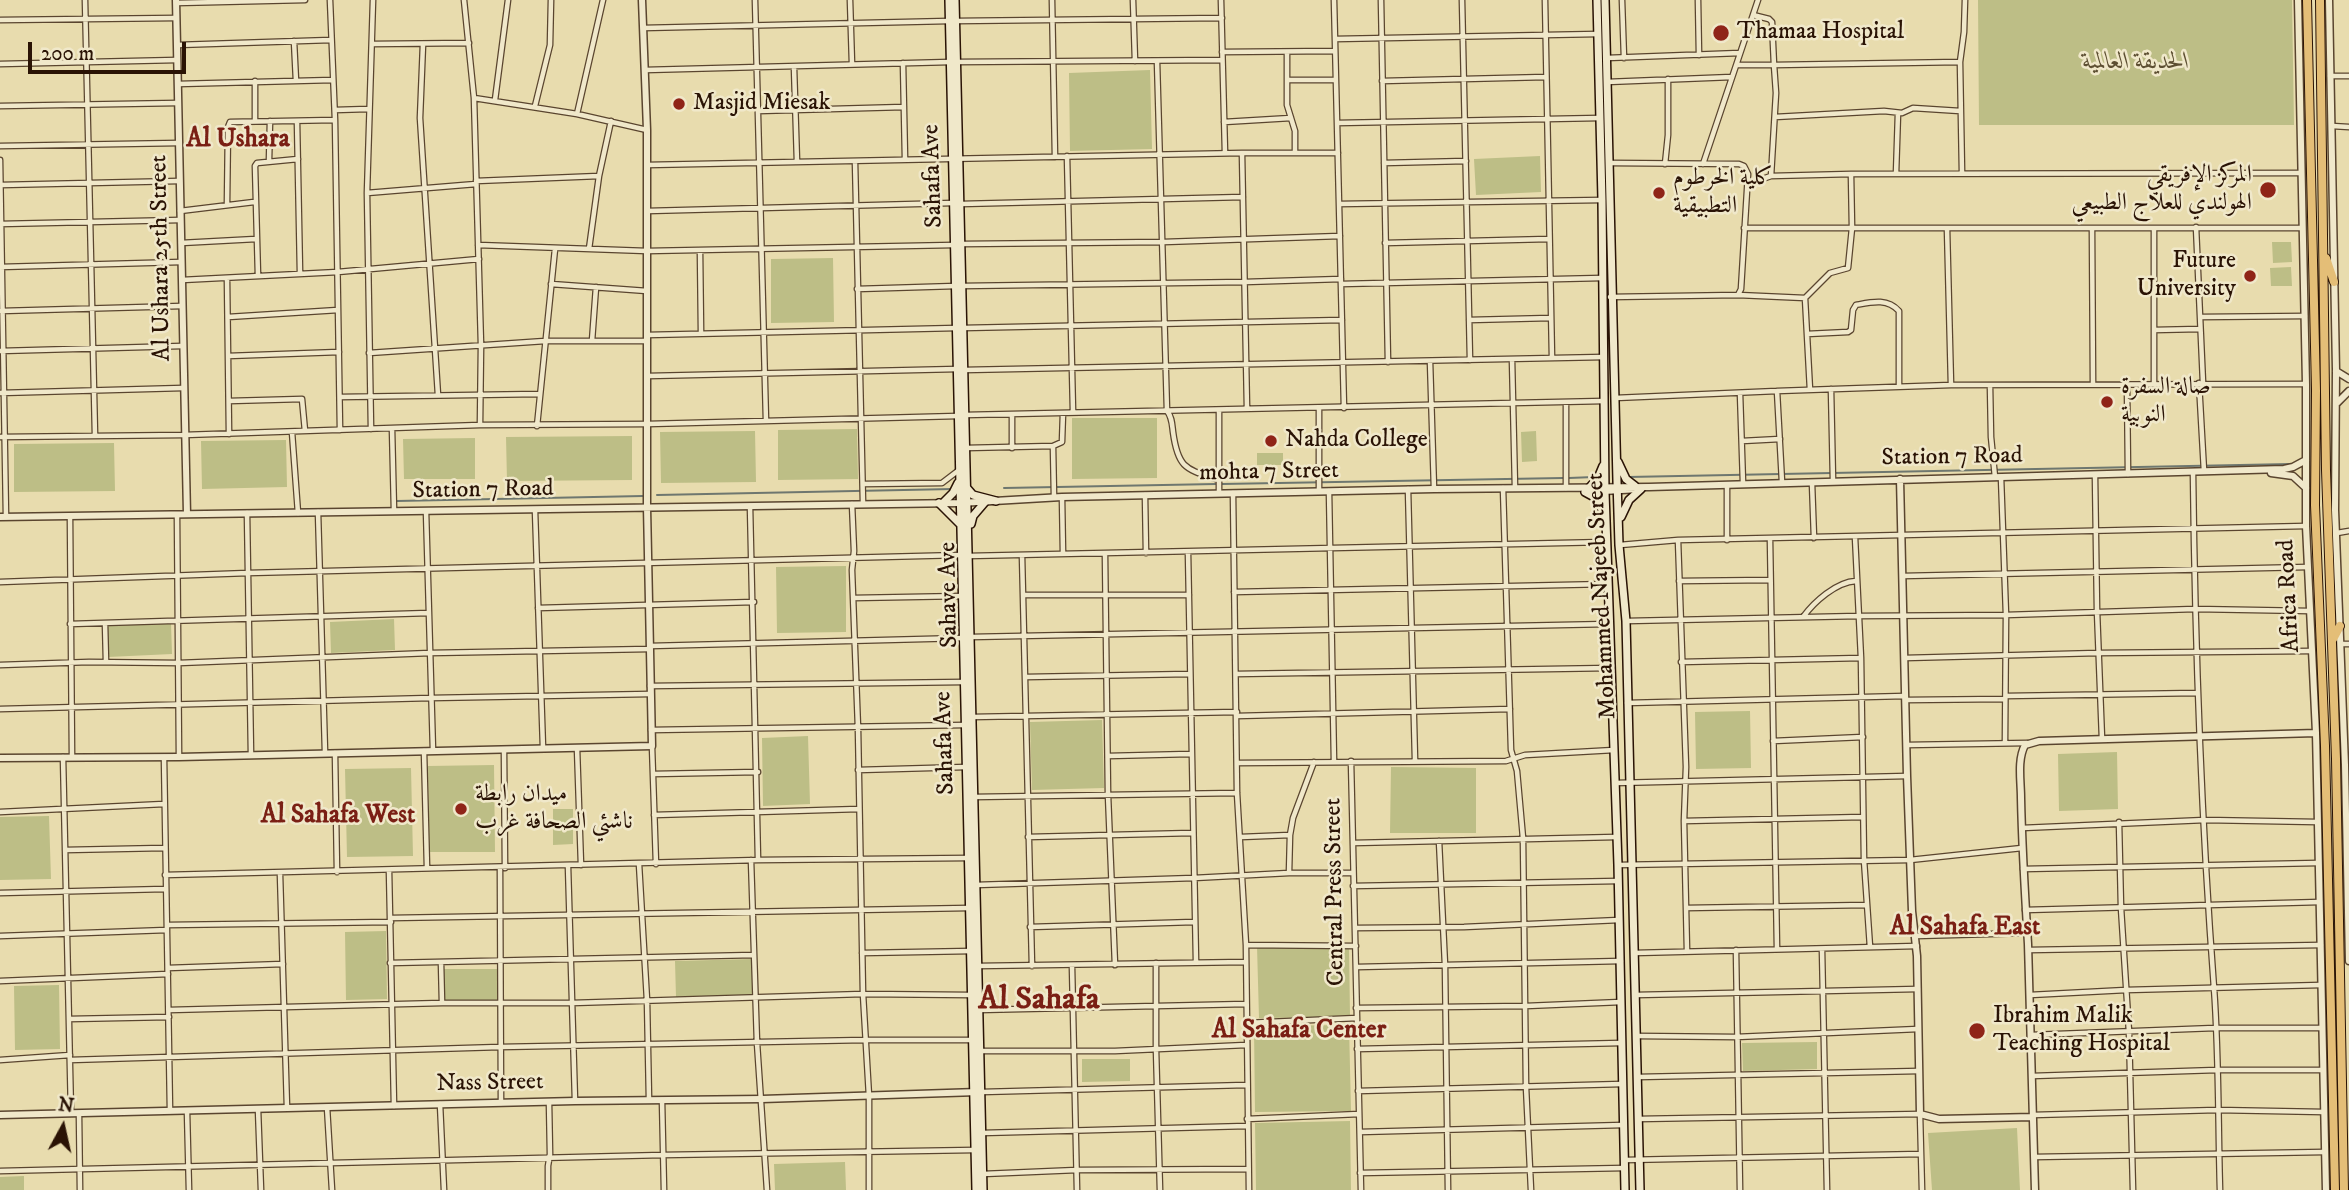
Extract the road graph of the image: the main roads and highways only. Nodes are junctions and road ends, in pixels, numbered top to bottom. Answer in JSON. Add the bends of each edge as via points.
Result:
{"nodes":[{"id":1,"x":949,"y":0,"type":"edge"},
{"id":2,"x":955,"y":0,"type":"edge"},
{"id":3,"x":1597,"y":0,"type":"edge"},
{"id":4,"x":1605,"y":0,"type":"edge"},
{"id":5,"x":2307,"y":0,"type":"edge"},
{"id":6,"x":2320,"y":0,"type":"edge"},
{"id":7,"x":952,"y":21,"type":"junction"},
{"id":8,"x":2321,"y":56,"type":"junction"},
{"id":9,"x":2308,"y":64,"type":"junction"},
{"id":10,"x":2320,"y":77,"type":"junction"},
{"id":11,"x":2308,"y":79,"type":"junction"},
{"id":12,"x":2323,"y":252,"type":"junction"},
{"id":13,"x":2334,"y":282,"type":"road end"},
{"id":14,"x":962,"y":416,"type":"junction"},
{"id":15,"x":1605,"y":455,"type":"junction"},
{"id":16,"x":1616,"y":456,"type":"junction"},
{"id":17,"x":959,"y":479,"type":"junction"},
{"id":18,"x":966,"y":487,"type":"junction"},
{"id":19,"x":996,"y":501,"type":"road end"},
{"id":20,"x":985,"y":502,"type":"road end"},
{"id":21,"x":964,"y":503,"type":"junction"},
{"id":22,"x":1606,"y":517,"type":"junction"},
{"id":23,"x":1619,"y":524,"type":"junction"},
{"id":24,"x":961,"y":525,"type":"junction"},
{"id":25,"x":968,"y":546,"type":"junction"},
{"id":26,"x":965,"y":555,"type":"junction"},
{"id":27,"x":2309,"y":582,"type":"road end"},
{"id":28,"x":2319,"y":592,"type":"junction"},
{"id":29,"x":2340,"y":626,"type":"road end"},
{"id":30,"x":967,"y":637,"type":"junction"},
{"id":31,"x":2336,"y":643,"type":"junction"},
{"id":32,"x":2326,"y":789,"type":"junction"},
{"id":33,"x":2336,"y":789,"type":"junction"},
{"id":34,"x":2336,"y":809,"type":"junction"},
{"id":35,"x":2325,"y":810,"type":"junction"},
{"id":36,"x":972,"y":858,"type":"junction"},
{"id":37,"x":2321,"y":989,"type":"road end"},
{"id":38,"x":2330,"y":1005,"type":"junction"},
{"id":39,"x":2342,"y":1067,"type":"junction"},
{"id":40,"x":2349,"y":1076,"type":"edge"},
{"id":41,"x":978,"y":1092,"type":"junction"},
{"id":42,"x":976,"y":1190,"type":"edge"},
{"id":43,"x":983,"y":1190,"type":"edge"},
{"id":44,"x":1625,"y":1190,"type":"edge"},
{"id":45,"x":1640,"y":1190,"type":"edge"},
{"id":46,"x":2335,"y":1190,"type":"edge"},
{"id":47,"x":2344,"y":1190,"type":"edge"}],
"edges":[{"from":1,"to":7,"type":"main road"},
{"from":2,"to":7,"type":"main road","name":"Sahave Ave"},
{"from":3,"to":15,"type":"main road","name":"Mohammed Najeeb Street"},
{"from":4,"to":16,"type":"main road","name":"Mohammed Najeeb Street"},
{"from":5,"to":9,"type":"highway","name":"Africa Road"},
{"from":6,"to":8,"type":"highway","name":"Africa Road"},
{"from":7,"to":14,"type":"main road","name":"Sahave Ave"},
{"from":8,"to":9,"type":"highway"},
{"from":8,"to":10,"type":"highway","name":"Africa Road"},
{"from":9,"to":11,"type":"highway","name":"Africa Road"},
{"from":10,"to":11,"type":"highway"},
{"from":10,"to":12,"type":"highway","name":"Africa Road"},
{"from":11,"to":28,"type":"highway","name":"Africa Road","via":[[2307,205]]},
{"from":12,"to":13,"type":"highway"},
{"from":12,"to":31,"type":"highway","name":"Africa Road","via":[[2326,470]]},
{"from":14,"to":17,"type":"main road","name":"Sahafa Ave"},
{"from":14,"to":18,"type":"main road","name":"Sahave Ave"},
{"from":15,"to":22,"type":"main road","name":"Mohammed Najeeb Street"},
{"from":15,"to":22,"type":"main road","via":[[1600,474],[1587,490]]},
{"from":16,"to":23,"type":"main road","name":"Mohammed Najeeb Street"},
{"from":16,"to":23,"type":"main road","via":[[1626,479],[1642,488],[1629,500]]},
{"from":17,"to":21,"type":"main road","name":"Sahafa Ave"},
{"from":17,"to":24,"type":"main road","via":[[953,493],[941,503]]},
{"from":18,"to":19,"type":"main road","via":[[973,495]]},
{"from":18,"to":21,"type":"main road","name":"Sahave Ave"},
{"from":20,"to":25,"type":"main road","via":[[971,520]]},
{"from":21,"to":24,"type":"main road","name":"Sahafa Ave"},
{"from":21,"to":25,"type":"main road","name":"Sahave Ave"},
{"from":22,"to":44,"type":"main road","name":"Mohammed Najeeb Street"},
{"from":23,"to":45,"type":"main road","name":"Mohammed Najeeb Street","via":[[1626,621]]},
{"from":24,"to":26,"type":"main road","name":"Sahafa Ave"},
{"from":25,"to":26,"type":"main road","name":"Sahave Ave"},
{"from":26,"to":30,"type":"main road","name":"Sahave Ave"},
{"from":26,"to":30,"type":"main road","name":"Sahafa Ave","via":[[962,596]]},
{"from":27,"to":28,"type":"highway"},
{"from":28,"to":32,"type":"highway","name":"Africa Road"},
{"from":29,"to":31,"type":"highway"},
{"from":30,"to":36,"type":"main road","name":"Sahave Ave"},
{"from":30,"to":36,"type":"main road","name":"Sahafa Ave","via":[[964,682]]},
{"from":31,"to":33,"type":"highway","name":"Africa Road"},
{"from":32,"to":33,"type":"highway"},
{"from":32,"to":35,"type":"highway","name":"Africa Road"},
{"from":33,"to":34,"type":"highway","name":"Africa Road"},
{"from":34,"to":35,"type":"highway"},
{"from":34,"to":39,"type":"highway","name":"Africa Road"},
{"from":35,"to":38,"type":"highway","name":"Africa Road"},
{"from":36,"to":41,"type":"main road","name":"Sahafa Ave","via":[[973,1040]]},
{"from":36,"to":41,"type":"main road","name":"Sahave Ave"},
{"from":37,"to":38,"type":"highway"},
{"from":38,"to":46,"type":"highway","name":"Africa Road"},
{"from":39,"to":40,"type":"highway"},
{"from":39,"to":47,"type":"highway","name":"Africa Road"},
{"from":41,"to":42,"type":"main road","name":"Sahafa Ave"},
{"from":41,"to":43,"type":"main road","name":"Sahave Ave"}]}
